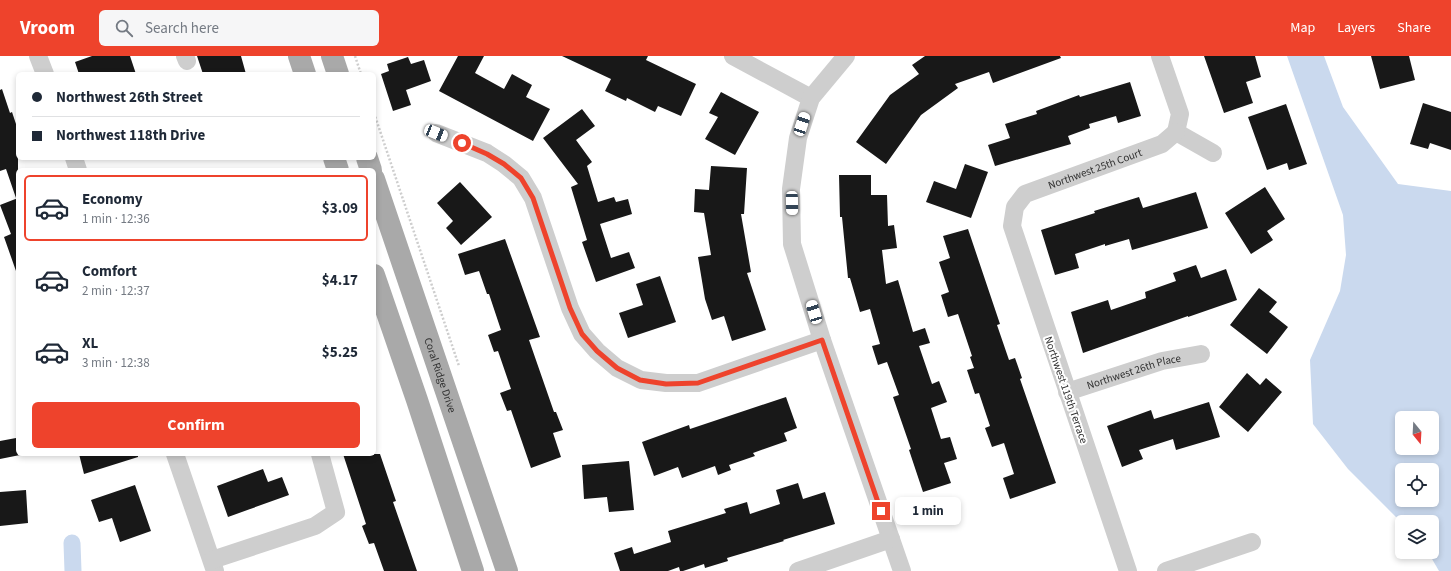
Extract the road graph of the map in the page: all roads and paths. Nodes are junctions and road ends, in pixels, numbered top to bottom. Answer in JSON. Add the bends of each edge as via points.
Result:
{"nodes":[{"id":1,"x":38,"y":56,"type":"edge"},
{"id":2,"x":299,"y":56,"type":"edge"},
{"id":3,"x":332,"y":56,"type":"edge"},
{"id":4,"x":355,"y":56,"type":"edge"},
{"id":5,"x":734,"y":56,"type":"edge"},
{"id":6,"x":846,"y":56,"type":"edge"},
{"id":7,"x":1160,"y":56,"type":"edge"},
{"id":8,"x":44,"y":72,"type":"edge"},
{"id":9,"x":304,"y":72,"type":"edge"},
{"id":10,"x":337,"y":72,"type":"edge"},
{"id":11,"x":360,"y":72,"type":"edge"},
{"id":12,"x":811,"y":98,"type":"junction"},
{"id":13,"x":376,"y":118,"type":"edge"},
{"id":14,"x":1176,"y":132,"type":"junction"},
{"id":15,"x":436,"y":133,"type":"dead end"},
{"id":16,"x":1213,"y":153,"type":"dead end"},
{"id":17,"x":376,"y":186,"type":"edge"},
{"id":18,"x":1015,"y":207,"type":"joint"},
{"id":19,"x":376,"y":281,"type":"edge"},
{"id":20,"x":822,"y":340,"type":"junction"},
{"id":21,"x":1201,"y":354,"type":"dead end"},
{"id":22,"x":460,"y":368,"type":"dead end"},
{"id":23,"x":1067,"y":392,"type":"junction"},
{"id":24,"x":176,"y":456,"type":"edge"},
{"id":25,"x":321,"y":456,"type":"edge"},
{"id":26,"x":891,"y":539,"type":"junction"},
{"id":27,"x":1252,"y":542,"type":"dead end"},
{"id":28,"x":213,"y":566,"type":"edge"},
{"id":29,"x":897,"y":570,"type":"edge"},
{"id":30,"x":473,"y":571,"type":"edge"},
{"id":31,"x":507,"y":571,"type":"edge"},
{"id":32,"x":798,"y":571,"type":"edge"},
{"id":33,"x":1128,"y":571,"type":"edge"},
{"id":34,"x":1166,"y":571,"type":"edge"}],
"edges":[{"from":1,"to":8,"type":"street"},
{"from":2,"to":9,"type":"main road"},
{"from":3,"to":10,"type":"main road"},
{"from":4,"to":11,"type":"path"},
{"from":5,"to":12,"type":"street"},
{"from":6,"to":12,"type":"street"},
{"from":7,"to":14,"type":"street","via":[[1180,114]]},
{"from":12,"to":20,"type":"street","via":[[798,138],[791,189],[792,244]]},
{"from":13,"to":22,"type":"path"},
{"from":14,"to":16,"type":"street"},
{"from":14,"to":18,"type":"street","name":"Northwest 25th Court","via":[[1162,144],[1025,194]]},
{"from":15,"to":20,"type":"street","via":[[487,154],[521,178],[533,198],[570,308],[582,334],[617,368],[640,380],[666,384],[698,383]]},
{"from":17,"to":31,"type":"main road","name":"Coral Ridge Drive"},
{"from":18,"to":23,"type":"street","name":"Northwest 119th Terrace","via":[[1012,226]]},
{"from":19,"to":30,"type":"main road"},
{"from":20,"to":26,"type":"street"},
{"from":21,"to":23,"type":"street","name":"Northwest 26th Place","via":[[1162,361]]},
{"from":23,"to":33,"type":"street","name":"Northwest 119th Terrace"},
{"from":24,"to":28,"type":"street"},
{"from":25,"to":28,"type":"street","via":[[336,512],[315,526]]},
{"from":26,"to":29,"type":"street"},
{"from":26,"to":32,"type":"street"},
{"from":27,"to":34,"type":"street"}]}
